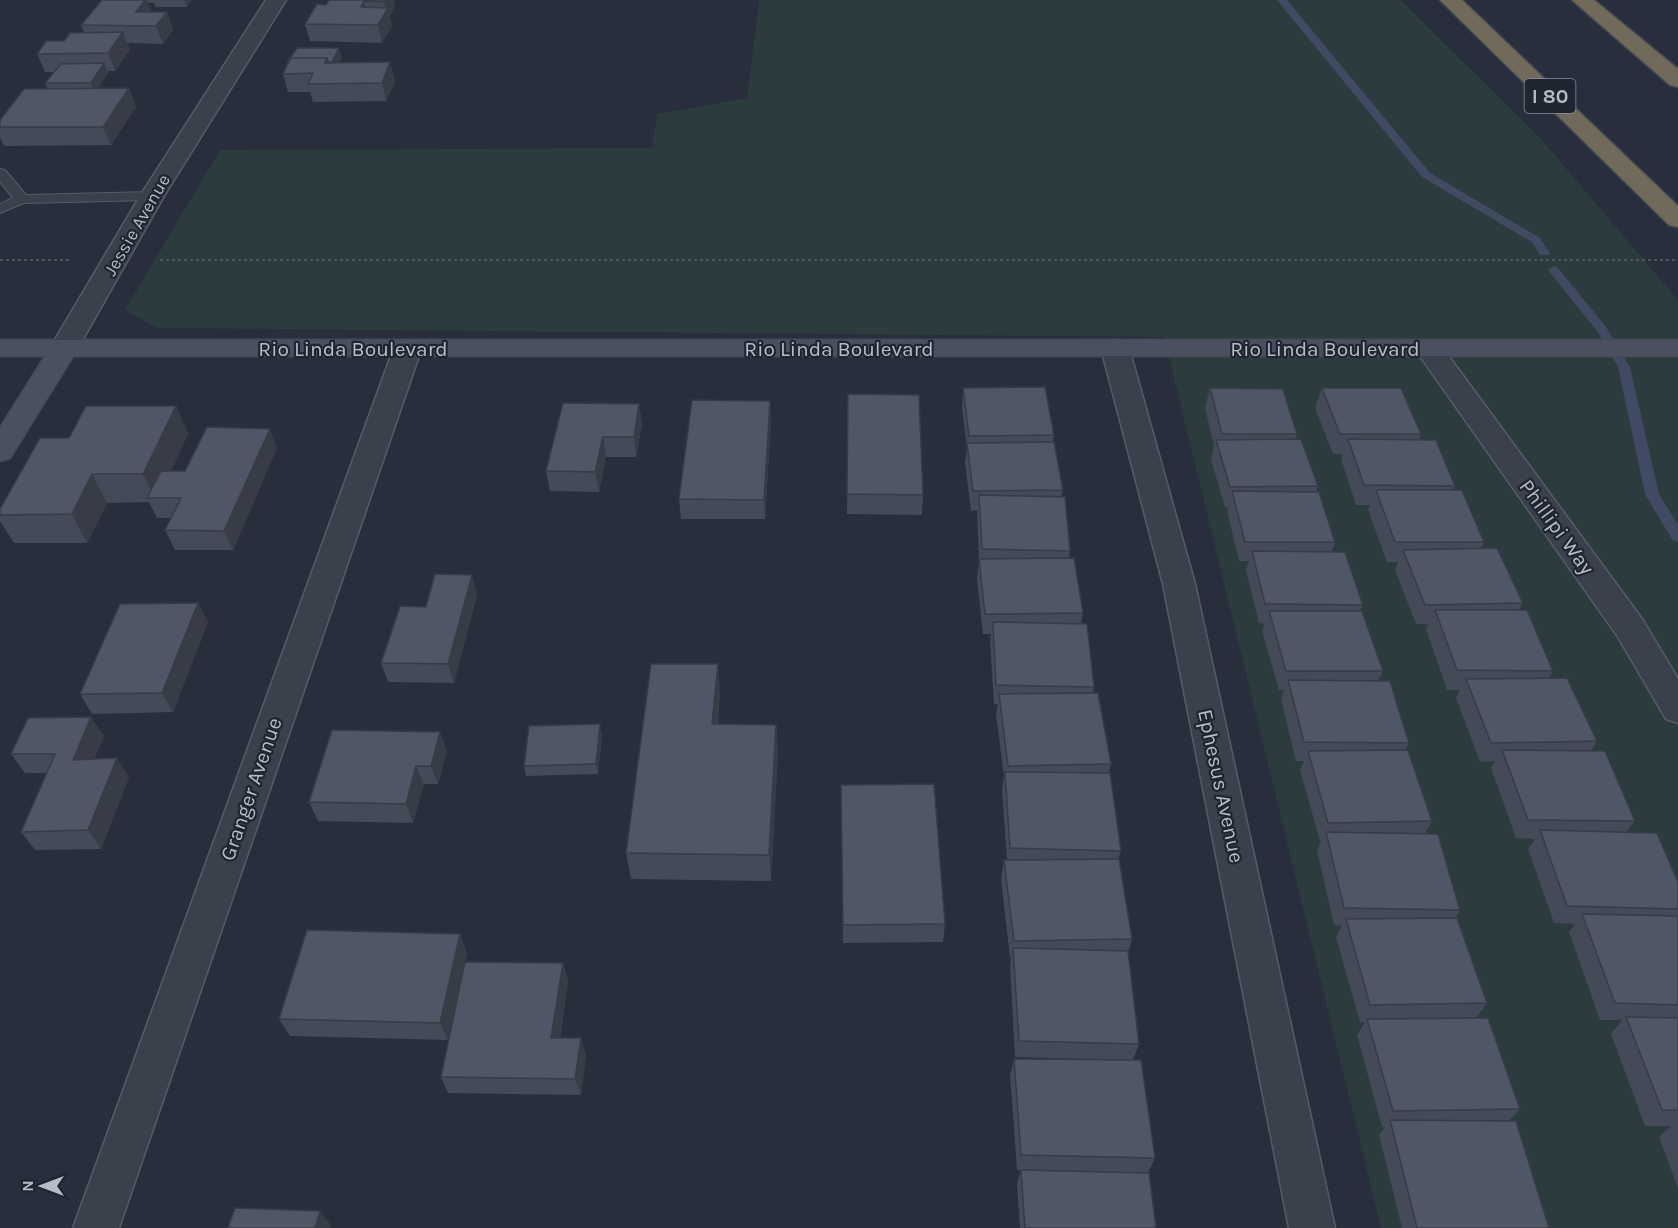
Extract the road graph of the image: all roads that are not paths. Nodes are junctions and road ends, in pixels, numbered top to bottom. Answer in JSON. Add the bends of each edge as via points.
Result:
{"nodes":[{"id":1,"x":276,"y":0,"type":"edge"},
{"id":2,"x":1450,"y":0,"type":"edge"},
{"id":3,"x":1582,"y":0,"type":"edge"},
{"id":4,"x":1678,"y":80,"type":"edge"},
{"id":5,"x":0,"y":173,"type":"edge"},
{"id":6,"x":152,"y":196,"type":"junction"},
{"id":7,"x":22,"y":199,"type":"junction"},
{"id":8,"x":0,"y":209,"type":"edge"},
{"id":9,"x":1678,"y":220,"type":"edge"},
{"id":10,"x":0,"y":348,"type":"edge"},
{"id":11,"x":64,"y":348,"type":"junction"},
{"id":12,"x":1115,"y":348,"type":"junction"},
{"id":13,"x":1678,"y":348,"type":"edge"},
{"id":14,"x":1429,"y":349,"type":"junction"},
{"id":15,"x":407,"y":350,"type":"junction"},
{"id":16,"x":0,"y":451,"type":"edge"},
{"id":17,"x":1678,"y":709,"type":"edge"},
{"id":18,"x":96,"y":1228,"type":"edge"},
{"id":19,"x":1312,"y":1228,"type":"edge"}],
"edges":[{"from":1,"to":6,"type":"street","name":"Jessie Avenue"},
{"from":2,"to":9,"type":"highway","number":"I 80"},
{"from":3,"to":4,"type":"highway"},
{"from":5,"to":7,"type":"lane"},
{"from":6,"to":7,"type":"lane"},
{"from":6,"to":11,"type":"street","name":"Jessie Avenue"},
{"from":7,"to":8,"type":"lane"},
{"from":10,"to":11,"type":"main road","name":"Rio Linda Boulevard"},
{"from":11,"to":15,"type":"main road","name":"Rio Linda Boulevard"},
{"from":11,"to":16,"type":"main road","name":"Jessie Avenue"},
{"from":12,"to":14,"type":"main road","name":"Rio Linda Boulevard"},
{"from":12,"to":15,"type":"main road","name":"Rio Linda Boulevard"},
{"from":12,"to":19,"type":"street","name":"Ephesus Avenue","via":[[1179,584]]},
{"from":13,"to":14,"type":"main road","name":"Rio Linda Boulevard"},
{"from":14,"to":17,"type":"street","name":"Phillipi Way","via":[[1630,628]]},
{"from":15,"to":18,"type":"street","name":"Granger Avenue"}]}
